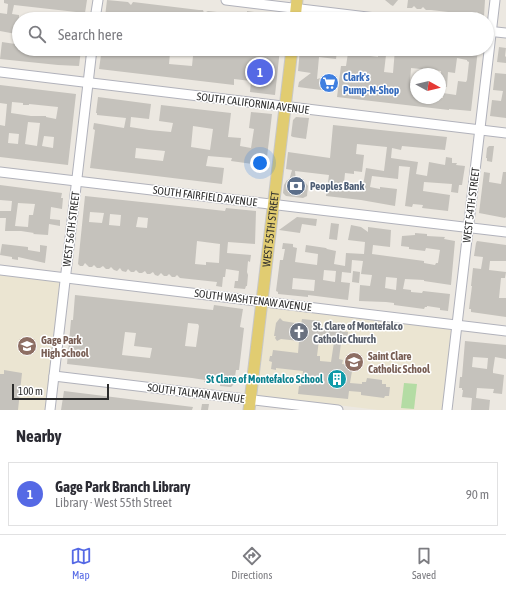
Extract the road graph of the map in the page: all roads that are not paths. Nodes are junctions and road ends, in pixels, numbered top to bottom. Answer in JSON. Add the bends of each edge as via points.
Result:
{"nodes":[{"id":1,"x":98,"y":0,"type":"edge"},
{"id":2,"x":226,"y":0,"type":"edge"},
{"id":3,"x":495,"y":0,"type":"edge"},
{"id":4,"x":296,"y":9,"type":"edge"},
{"id":5,"x":96,"y":12,"type":"edge"},
{"id":6,"x":322,"y":12,"type":"edge"},
{"id":7,"x":493,"y":12,"type":"edge"},
{"id":8,"x":494,"y":32,"type":"edge"},
{"id":9,"x":506,"y":34,"type":"edge"},
{"id":10,"x":91,"y":56,"type":"edge"},
{"id":11,"x":291,"y":56,"type":"edge"},
{"id":12,"x":487,"y":56,"type":"edge"},
{"id":13,"x":0,"y":72,"type":"edge"},
{"id":14,"x":88,"y":83,"type":"junction"},
{"id":15,"x":285,"y":107,"type":"junction"},
{"id":16,"x":480,"y":130,"type":"junction"},
{"id":17,"x":506,"y":133,"type":"edge"},
{"id":18,"x":0,"y":172,"type":"edge"},
{"id":19,"x":76,"y":181,"type":"junction"},
{"id":20,"x":273,"y":204,"type":"junction"},
{"id":21,"x":468,"y":228,"type":"junction"},
{"id":22,"x":506,"y":232,"type":"edge"},
{"id":23,"x":0,"y":270,"type":"edge"},
{"id":24,"x":65,"y":278,"type":"junction"},
{"id":25,"x":262,"y":302,"type":"junction"},
{"id":26,"x":457,"y":325,"type":"junction"},
{"id":27,"x":506,"y":331,"type":"edge"},
{"id":28,"x":54,"y":376,"type":"junction"},
{"id":29,"x":250,"y":405,"type":"edge"},
{"id":30,"x":50,"y":410,"type":"edge"},
{"id":31,"x":338,"y":410,"type":"edge"},
{"id":32,"x":447,"y":410,"type":"edge"}],
"edges":[{"from":1,"to":5,"type":"street"},
{"from":2,"to":4,"type":"street"},
{"from":3,"to":7,"type":"street","name":"WEST 54TH STREET"},
{"from":4,"to":6,"type":"street"},
{"from":8,"to":9,"type":"street"},
{"from":10,"to":14,"type":"street","name":"WEST 56TH STREET"},
{"from":11,"to":15,"type":"main road","name":"WEST 55TH STREET"},
{"from":12,"to":16,"type":"street","name":"WEST 54TH STREET"},
{"from":13,"to":14,"type":"street","name":"SOUTH CALIFORNIA AVENUE"},
{"from":14,"to":15,"type":"street","name":"SOUTH CALIFORNIA AVENUE"},
{"from":14,"to":19,"type":"street","name":"WEST 56TH STREET"},
{"from":15,"to":16,"type":"street","name":"SOUTH CALIFORNIA AVENUE"},
{"from":15,"to":20,"type":"main road","name":"WEST 55TH STREET"},
{"from":16,"to":17,"type":"street","name":"SOUTH CALIFORNIA AVENUE"},
{"from":16,"to":21,"type":"street","name":"WEST 54TH STREET"},
{"from":18,"to":19,"type":"street","name":"SOUTH FAIRFIELD AVENUE"},
{"from":19,"to":20,"type":"street","name":"SOUTH FAIRFIELD AVENUE"},
{"from":19,"to":24,"type":"street","name":"WEST 56TH STREET"},
{"from":20,"to":21,"type":"street","name":"SOUTH FAIRFIELD AVENUE"},
{"from":20,"to":25,"type":"main road","name":"WEST 55TH STREET"},
{"from":21,"to":22,"type":"street","name":"SOUTH FAIRFIELD AVENUE"},
{"from":21,"to":26,"type":"street","name":"WEST 54TH STREET"},
{"from":23,"to":24,"type":"street","name":"SOUTH WASHTENAW AVENUE"},
{"from":24,"to":25,"type":"street","name":"SOUTH WASHTENAW AVENUE"},
{"from":24,"to":28,"type":"street","name":"WEST 56TH STREET"},
{"from":25,"to":26,"type":"street","name":"SOUTH WASHTENAW AVENUE"},
{"from":25,"to":29,"type":"main road","name":"WEST 55TH STREET"},
{"from":26,"to":27,"type":"street","name":"SOUTH WASHTENAW AVENUE"},
{"from":26,"to":32,"type":"street","name":"WEST 54TH STREET"},
{"from":28,"to":29,"type":"street","name":"SOUTH TALMAN AVENUE"},
{"from":28,"to":30,"type":"street","name":"WEST 56TH STREET"},
{"from":29,"to":31,"type":"street","name":"SOUTH TALMAN AVENUE"}]}
